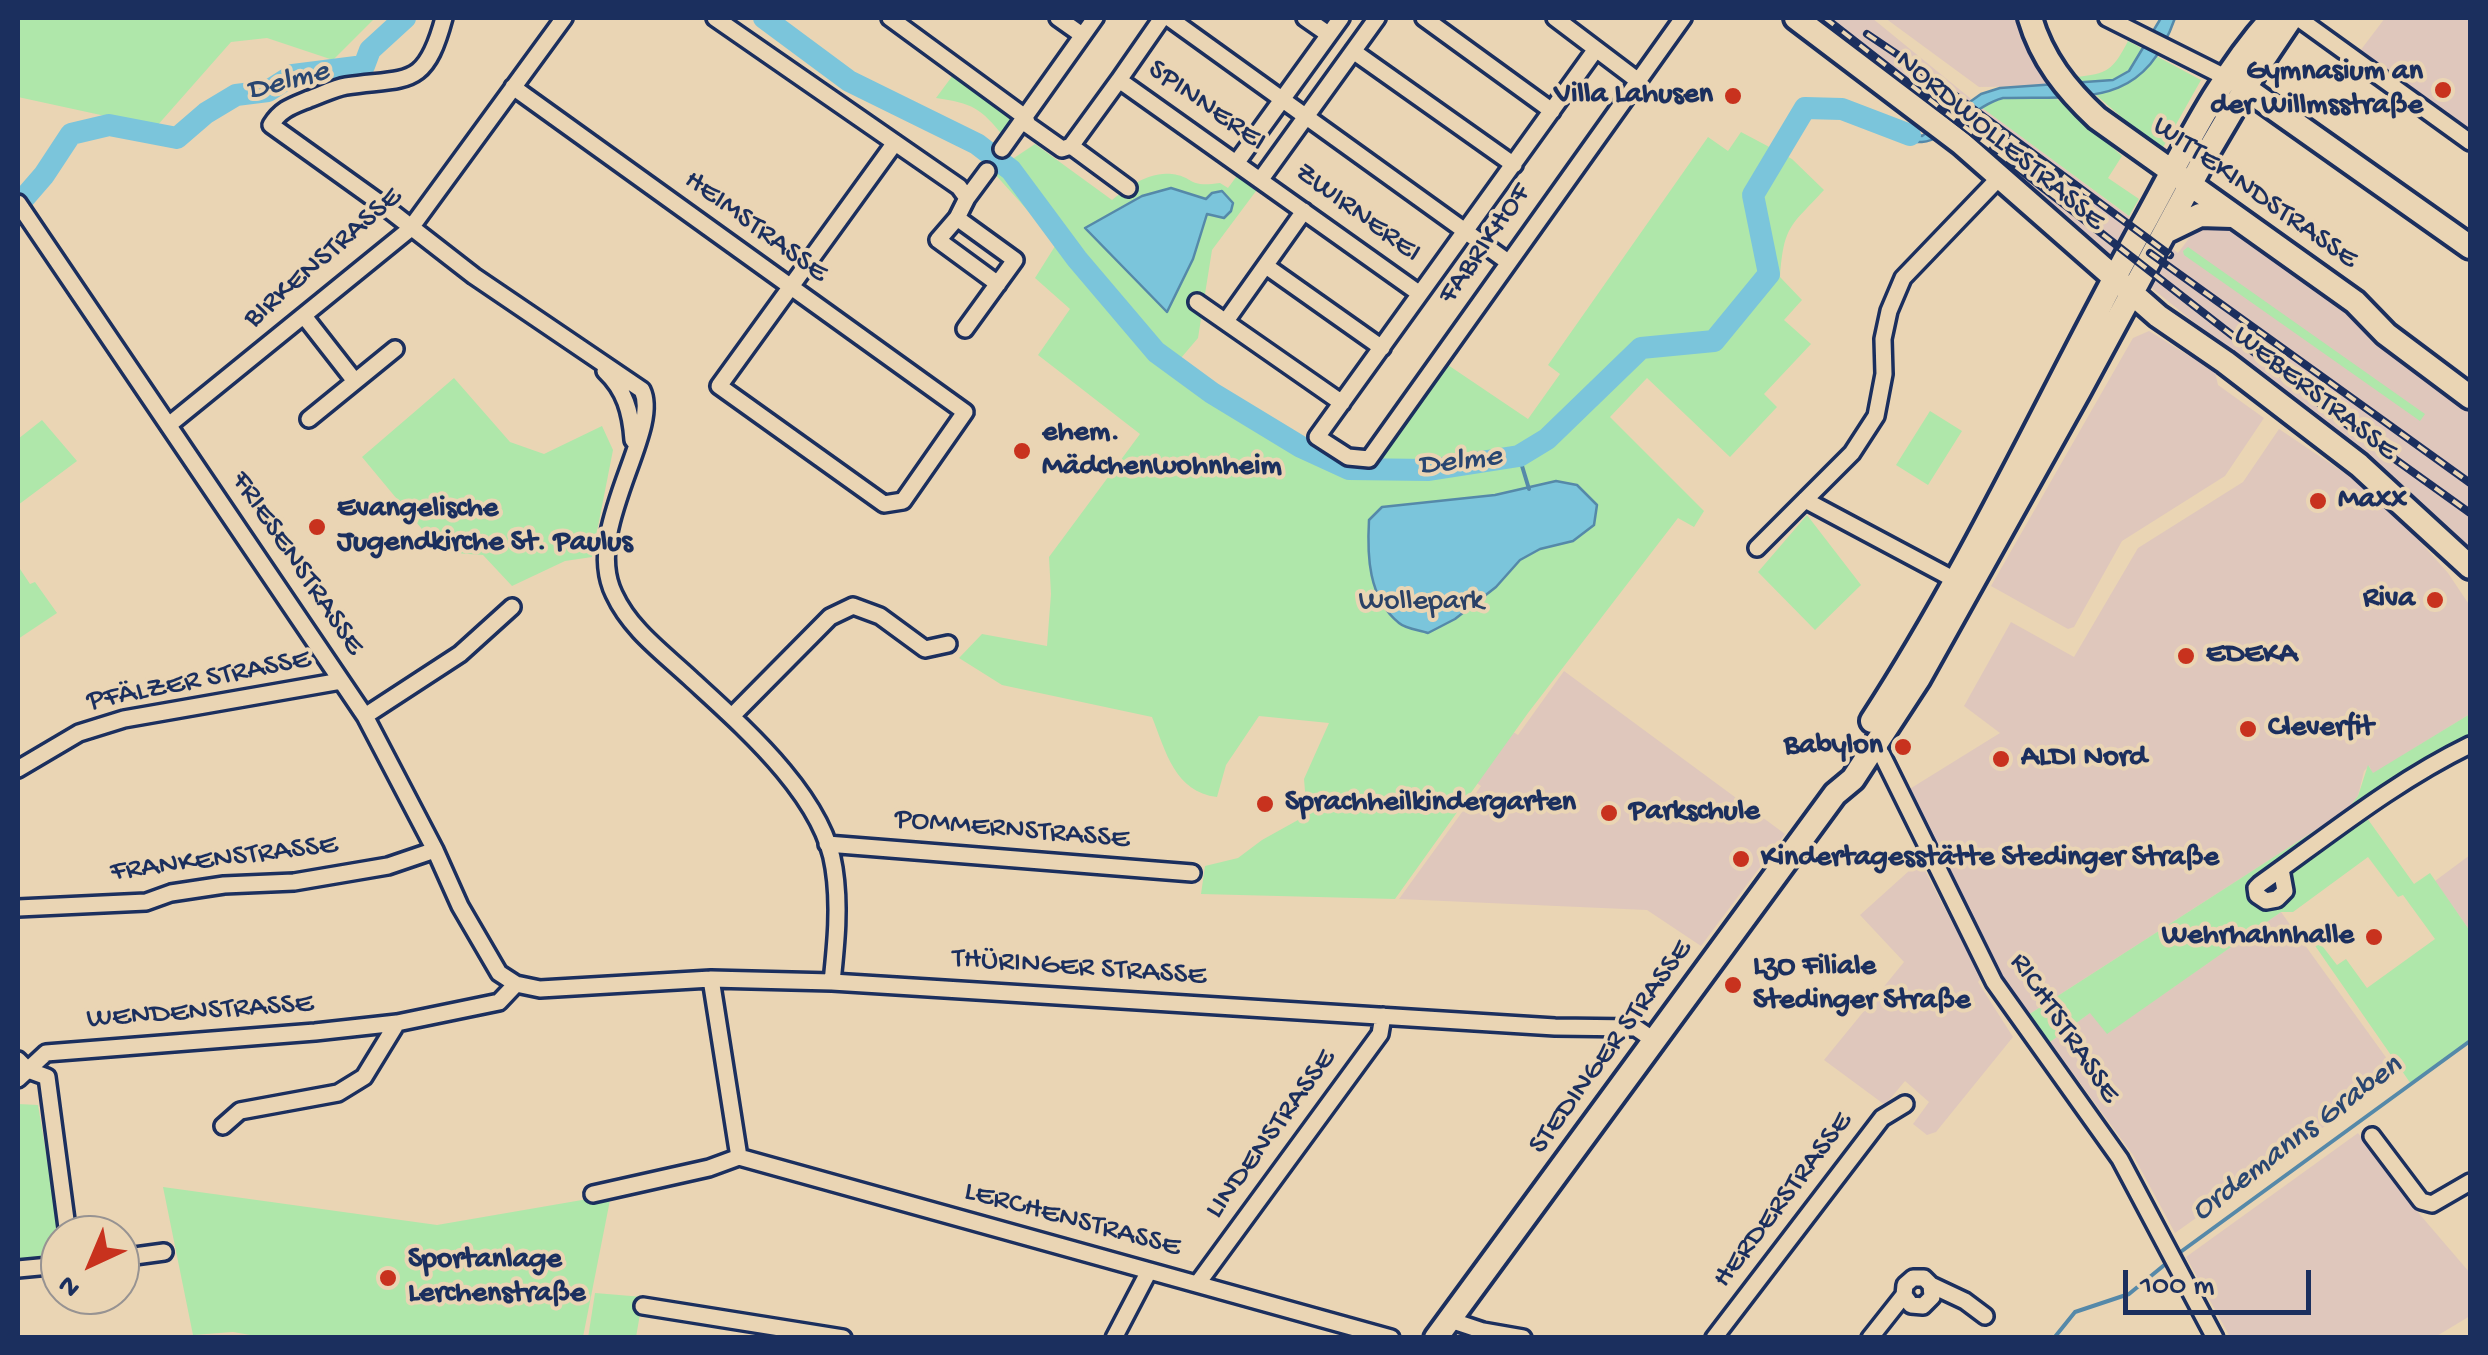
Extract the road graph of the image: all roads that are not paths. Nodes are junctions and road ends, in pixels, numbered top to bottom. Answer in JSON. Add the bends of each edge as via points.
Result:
{"nodes":[{"id":1,"x":444,"y":18,"type":"edge"},
{"id":2,"x":564,"y":18,"type":"edge"},
{"id":3,"x":716,"y":18,"type":"edge"},
{"id":4,"x":890,"y":18,"type":"edge"},
{"id":5,"x":1058,"y":18,"type":"edge"},
{"id":6,"x":1095,"y":18,"type":"edge"},
{"id":7,"x":1165,"y":18,"type":"edge"},
{"id":8,"x":1305,"y":18,"type":"edge"},
{"id":9,"x":1341,"y":18,"type":"edge"},
{"id":10,"x":1377,"y":18,"type":"edge"},
{"id":11,"x":1424,"y":18,"type":"edge"},
{"id":12,"x":1555,"y":18,"type":"edge"},
{"id":13,"x":1683,"y":18,"type":"edge"},
{"id":14,"x":1796,"y":18,"type":"edge"},
{"id":15,"x":2030,"y":18,"type":"edge"},
{"id":16,"x":2107,"y":18,"type":"edge"},
{"id":17,"x":2272,"y":18,"type":"edge"},
{"id":18,"x":2295,"y":18,"type":"edge"},
{"id":19,"x":1328,"y":34,"type":"junction"},
{"id":20,"x":1082,"y":35,"type":"junction"},
{"id":21,"x":1596,"y":49,"type":"junction"},
{"id":22,"x":1353,"y":51,"type":"junction"},
{"id":23,"x":1119,"y":80,"type":"junction"},
{"id":24,"x":1637,"y":80,"type":"junction"},
{"id":25,"x":2235,"y":82,"type":"junction"},
{"id":26,"x":513,"y":87,"type":"junction"},
{"id":27,"x":1282,"y":99,"type":"junction"},
{"id":28,"x":1552,"y":112,"type":"junction"},
{"id":29,"x":1306,"y":116,"type":"junction"},
{"id":30,"x":1025,"y":117,"type":"junction"},
{"id":31,"x":2470,"y":142,"type":"edge"},
{"id":32,"x":894,"y":144,"type":"junction"},
{"id":33,"x":1071,"y":146,"type":"junction"},
{"id":34,"x":1002,"y":149,"type":"dead end"},
{"id":35,"x":1237,"y":162,"type":"junction"},
{"id":36,"x":1514,"y":165,"type":"junction"},
{"id":37,"x":987,"y":171,"type":"dead end"},
{"id":38,"x":1261,"y":179,"type":"junction"},
{"id":39,"x":1998,"y":179,"type":"junction"},
{"id":40,"x":2181,"y":179,"type":"junction"},
{"id":41,"x":1128,"y":188,"type":"dead end"},
{"id":42,"x":967,"y":198,"type":"junction"},
{"id":43,"x":18,"y":203,"type":"edge"},
{"id":44,"x":1304,"y":210,"type":"junction"},
{"id":45,"x":2234,"y":216,"type":"junction"},
{"id":46,"x":958,"y":218,"type":"junction"},
{"id":47,"x":410,"y":229,"type":"junction"},
{"id":48,"x":1465,"y":231,"type":"junction"},
{"id":49,"x":2165,"y":232,"type":"junction"},
{"id":50,"x":2470,"y":247,"type":"edge"},
{"id":51,"x":1508,"y":262,"type":"junction"},
{"id":52,"x":1266,"y":266,"type":"junction"},
{"id":53,"x":998,"y":284,"type":"junction"},
{"id":54,"x":2122,"y":287,"type":"junction"},
{"id":55,"x":791,"y":289,"type":"junction"},
{"id":56,"x":1420,"y":294,"type":"junction"},
{"id":57,"x":1197,"y":302,"type":"dead end"},
{"id":58,"x":304,"y":316,"type":"junction"},
{"id":59,"x":1226,"y":321,"type":"junction"},
{"id":60,"x":965,"y":329,"type":"dead end"},
{"id":61,"x":394,"y":348,"type":"dead end"},
{"id":62,"x":1382,"y":348,"type":"junction"},
{"id":63,"x":594,"y":359,"type":"junction"},
{"id":64,"x":354,"y":380,"type":"junction"},
{"id":65,"x":2470,"y":396,"type":"edge"},
{"id":66,"x":1342,"y":402,"type":"junction"},
{"id":67,"x":309,"y":419,"type":"dead end"},
{"id":68,"x":170,"y":424,"type":"junction"},
{"id":69,"x":1317,"y":437,"type":"joint"},
{"id":70,"x":633,"y":449,"type":"junction"},
{"id":71,"x":1805,"y":500,"type":"junction"},
{"id":72,"x":1757,"y":548,"type":"dead end"},
{"id":73,"x":2470,"y":568,"type":"edge"},
{"id":74,"x":1955,"y":580,"type":"junction"},
{"id":75,"x":512,"y":607,"type":"dead end"},
{"id":76,"x":948,"y":644,"type":"dead end"},
{"id":77,"x":341,"y":681,"type":"junction"},
{"id":78,"x":365,"y":716,"type":"junction"},
{"id":79,"x":732,"y":716,"type":"junction"},
{"id":80,"x":1866,"y":744,"type":"junction"},
{"id":81,"x":2470,"y":745,"type":"edge"},
{"id":82,"x":18,"y":769,"type":"edge"},
{"id":83,"x":827,"y":844,"type":"junction"},
{"id":84,"x":436,"y":850,"type":"junction"},
{"id":85,"x":2282,"y":869,"type":"dead end"},
{"id":86,"x":1192,"y":873,"type":"dead end"},
{"id":87,"x":20,"y":903,"type":"edge"},
{"id":88,"x":499,"y":973,"type":"joint"},
{"id":89,"x":711,"y":979,"type":"junction"},
{"id":90,"x":832,"y":982,"type":"junction"},
{"id":91,"x":516,"y":984,"type":"junction"},
{"id":92,"x":1383,"y":1016,"type":"junction"},
{"id":93,"x":397,"y":1023,"type":"junction"},
{"id":94,"x":1655,"y":1041,"type":"junction"},
{"id":95,"x":21,"y":1070,"type":"edge"},
{"id":96,"x":1905,"y":1104,"type":"dead end"},
{"id":97,"x":223,"y":1126,"type":"dead end"},
{"id":98,"x":2372,"y":1136,"type":"dead end"},
{"id":99,"x":739,"y":1158,"type":"junction"},
{"id":100,"x":2470,"y":1182,"type":"edge"},
{"id":101,"x":593,"y":1194,"type":"dead end"},
{"id":102,"x":65,"y":1215,"type":"edge"},
{"id":103,"x":164,"y":1252,"type":"dead end"},
{"id":104,"x":140,"y":1255,"type":"edge"},
{"id":105,"x":1149,"y":1271,"type":"junction"},
{"id":106,"x":1198,"y":1283,"type":"junction"},
{"id":107,"x":1932,"y":1285,"type":"junction"},
{"id":108,"x":1904,"y":1295,"type":"junction"},
{"id":109,"x":643,"y":1306,"type":"dead end"},
{"id":110,"x":1986,"y":1316,"type":"dead end"},
{"id":111,"x":1443,"y":1329,"type":"edge"},
{"id":112,"x":790,"y":1334,"type":"edge"},
{"id":113,"x":843,"y":1338,"type":"edge"},
{"id":114,"x":1114,"y":1338,"type":"edge"},
{"id":115,"x":1391,"y":1338,"type":"edge"},
{"id":116,"x":1522,"y":1338,"type":"edge"},
{"id":117,"x":1714,"y":1338,"type":"edge"},
{"id":118,"x":1870,"y":1338,"type":"edge"},
{"id":119,"x":2215,"y":1338,"type":"edge"}],
"edges":[{"from":1,"to":47,"type":"street","via":[[427,61],[407,78],[343,86],[280,111],[271,125]]},
{"from":2,"to":26,"type":"street","name":"BIRKENSTRASSE"},
{"from":3,"to":32,"type":"street"},
{"from":4,"to":30,"type":"street"},
{"from":5,"to":20,"type":"street"},
{"from":6,"to":20,"type":"street"},
{"from":7,"to":23,"type":"street","name":"SPINNEREI"},
{"from":7,"to":27,"type":"street"},
{"from":8,"to":19,"type":"street"},
{"from":9,"to":19,"type":"street"},
{"from":10,"to":22,"type":"street"},
{"from":11,"to":28,"type":"street"},
{"from":12,"to":21,"type":"street"},
{"from":13,"to":24,"type":"street","name":"FABRIKHOF"},
{"from":14,"to":39,"type":"main road","name":"NORDWOLLESTRASSE"},
{"from":15,"to":40,"type":"main road","name":"WITTEKINDSTRASSE","via":[[2040,47],[2078,101]]},
{"from":16,"to":25,"type":"street"},
{"from":17,"to":25,"type":"main road"},
{"from":18,"to":25,"type":"main road"},
{"from":18,"to":31,"type":"street"},
{"from":19,"to":27,"type":"street"},
{"from":20,"to":30,"type":"street"},
{"from":21,"to":24,"type":"street"},
{"from":21,"to":28,"type":"street","name":"ZWIRNEREI"},
{"from":22,"to":29,"type":"street"},
{"from":22,"to":36,"type":"street"},
{"from":23,"to":33,"type":"street","name":"SPINNEREI"},
{"from":23,"to":35,"type":"street","name":"SPINNEREI"},
{"from":24,"to":51,"type":"street","name":"FABRIKHOF"},
{"from":25,"to":40,"type":"main road"},
{"from":25,"to":50,"type":"main road"},
{"from":26,"to":47,"type":"street","name":"BIRKENSTRASSE"},
{"from":26,"to":55,"type":"street","name":"HEIMSTRASSE"},
{"from":27,"to":29,"type":"street"},
{"from":27,"to":35,"type":"street"},
{"from":28,"to":36,"type":"street","name":"ZWIRNEREI"},
{"from":29,"to":38,"type":"street"},
{"from":29,"to":48,"type":"street"},
{"from":30,"to":33,"type":"street","via":[[1062,148]]},
{"from":30,"to":34,"type":"street"},
{"from":32,"to":42,"type":"street"},
{"from":32,"to":55,"type":"street"},
{"from":33,"to":41,"type":"street"},
{"from":35,"to":38,"type":"street","name":"SPINNEREI"},
{"from":36,"to":48,"type":"street","name":"ZWIRNEREI"},
{"from":37,"to":42,"type":"street"},
{"from":38,"to":44,"type":"street","name":"ZWIRNEREI"},
{"from":39,"to":54,"type":"main road","name":"NORDWOLLESTRASSE"},
{"from":39,"to":71,"type":"street","via":[[1903,278],[1883,339],[1876,416]]},
{"from":40,"to":45,"type":"main road","name":"WITTEKINDSTRASSE"},
{"from":40,"to":49,"type":"main road"},
{"from":40,"to":54,"type":"main road"},
{"from":42,"to":46,"type":"street"},
{"from":43,"to":68,"type":"street","name":"FRIESENSTRASSE"},
{"from":44,"to":52,"type":"street"},
{"from":44,"to":56,"type":"street","name":"ZWIRNEREI"},
{"from":45,"to":49,"type":"main road","via":[[2200,215]]},
{"from":45,"to":65,"type":"main road","name":"WITTEKINDSTRASSE"},
{"from":46,"to":53,"type":"street","via":[[1015,260]]},
{"from":46,"to":53,"type":"street","via":[[938,240]]},
{"from":47,"to":58,"type":"street","name":"BIRKENSTRASSE"},
{"from":47,"to":63,"type":"street"},
{"from":48,"to":51,"type":"street"},
{"from":48,"to":56,"type":"street","name":"ZWIRNEREI"},
{"from":49,"to":54,"type":"main road"},
{"from":51,"to":69,"type":"street","name":"FABRIKHOF","via":[[1370,459],[1348,457]]},
{"from":52,"to":59,"type":"street"},
{"from":52,"to":62,"type":"street"},
{"from":53,"to":60,"type":"street"},
{"from":54,"to":73,"type":"main road","name":"WEBERSTRASSE","via":[[2359,465]]},
{"from":54,"to":74,"type":"main road","name":"STEDINGER STRASSE"},
{"from":54,"to":80,"type":"main road","name":"STEDINGER STRASSE","via":[[1936,648]]},
{"from":55,"to":55,"type":"street","name":"HEIMSTRASSE","via":[[966,412],[902,500],[884,504],[718,386]]},
{"from":56,"to":62,"type":"street","name":"ZWIRNEREI"},
{"from":57,"to":59,"type":"street"},
{"from":58,"to":64,"type":"street"},
{"from":58,"to":68,"type":"street","name":"BIRKENSTRASSE"},
{"from":59,"to":66,"type":"street"},
{"from":61,"to":64,"type":"street"},
{"from":62,"to":66,"type":"street","name":"ZWIRNEREI"},
{"from":63,"to":70,"type":"street","via":[[629,408]]},
{"from":63,"to":70,"type":"street","via":[[646,399]]},
{"from":64,"to":67,"type":"street"},
{"from":66,"to":69,"type":"street","name":"ZWIRNEREI"},
{"from":68,"to":77,"type":"street","name":"FRIESENSTRASSE"},
{"from":70,"to":79,"type":"street","via":[[610,528],[605,568],[611,588],[632,625]]},
{"from":71,"to":72,"type":"street"},
{"from":71,"to":74,"type":"street"},
{"from":74,"to":80,"type":"main road","name":"STEDINGER STRASSE"},
{"from":75,"to":78,"type":"street","via":[[458,655]]},
{"from":76,"to":79,"type":"street","via":[[925,649],[854,606],[830,617]]},
{"from":77,"to":78,"type":"street","name":"FRIESENSTRASSE"},
{"from":77,"to":82,"type":"street","name":"PFÄLZER STRASSE","via":[[124,719],[79,732]]},
{"from":78,"to":84,"type":"street","name":"FRIESENSTRASSE"},
{"from":79,"to":83,"type":"street","via":[[798,788]]},
{"from":80,"to":94,"type":"main road","name":"STEDINGER STRASSE","via":[[1853,779],[1835,794]]},
{"from":80,"to":119,"type":"street","name":"RICHTSTRASSE","via":[[1882,756],[2003,998],[2120,1159]]},
{"from":81,"to":85,"type":"street","via":[[2429,766]]},
{"from":83,"to":86,"type":"street","name":"POMMERNSTRASSE"},
{"from":83,"to":90,"type":"street","via":[[838,926]]},
{"from":84,"to":87,"type":"street","name":"FRANKENSTRASSE","via":[[388,866],[294,882],[224,885],[146,902]]},
{"from":84,"to":88,"type":"street","name":"FRIESENSTRASSE"},
{"from":88,"to":91,"type":"street","name":"THÜRINGER STRASSE"},
{"from":89,"to":90,"type":"street","name":"THÜRINGER STRASSE"},
{"from":89,"to":91,"type":"street","name":"THÜRINGER STRASSE","via":[[540,989]]},
{"from":89,"to":99,"type":"street"},
{"from":90,"to":92,"type":"street","name":"THÜRINGER STRASSE"},
{"from":91,"to":93,"type":"street","name":"WENDENSTRASSE","via":[[499,1002]]},
{"from":92,"to":94,"type":"street","name":"THÜRINGER STRASSE","via":[[1636,1028]]},
{"from":92,"to":106,"type":"street","name":"LINDENSTRASSE","via":[[1380,1034]]},
{"from":93,"to":95,"type":"street","name":"WENDENSTRASSE","via":[[46,1053]]},
{"from":93,"to":97,"type":"street","via":[[364,1077],[338,1093],[240,1111]]},
{"from":94,"to":111,"type":"main road","name":"STEDINGER STRASSE"},
{"from":95,"to":102,"type":"street","via":[[47,1077]]},
{"from":96,"to":117,"type":"street","name":"HERDERSTRASSE","via":[[1882,1118]]},
{"from":98,"to":100,"type":"street","via":[[2421,1201],[2432,1204]]},
{"from":99,"to":101,"type":"street"},
{"from":99,"to":105,"type":"street","name":"LERCHENSTRASSE"},
{"from":103,"to":104,"type":"street"},
{"from":105,"to":106,"type":"street","name":"LERCHENSTRASSE"},
{"from":105,"to":114,"type":"street"},
{"from":106,"to":115,"type":"street","name":"LERCHENSTRASSE"},
{"from":107,"to":108,"type":"street","via":[[1913,1278]]},
{"from":107,"to":108,"type":"street","via":[[1924,1306],[1911,1305]]},
{"from":107,"to":110,"type":"street"},
{"from":108,"to":118,"type":"street"},
{"from":109,"to":112,"type":"street"},
{"from":111,"to":116,"type":"street"},
{"from":112,"to":113,"type":"street"}]}
